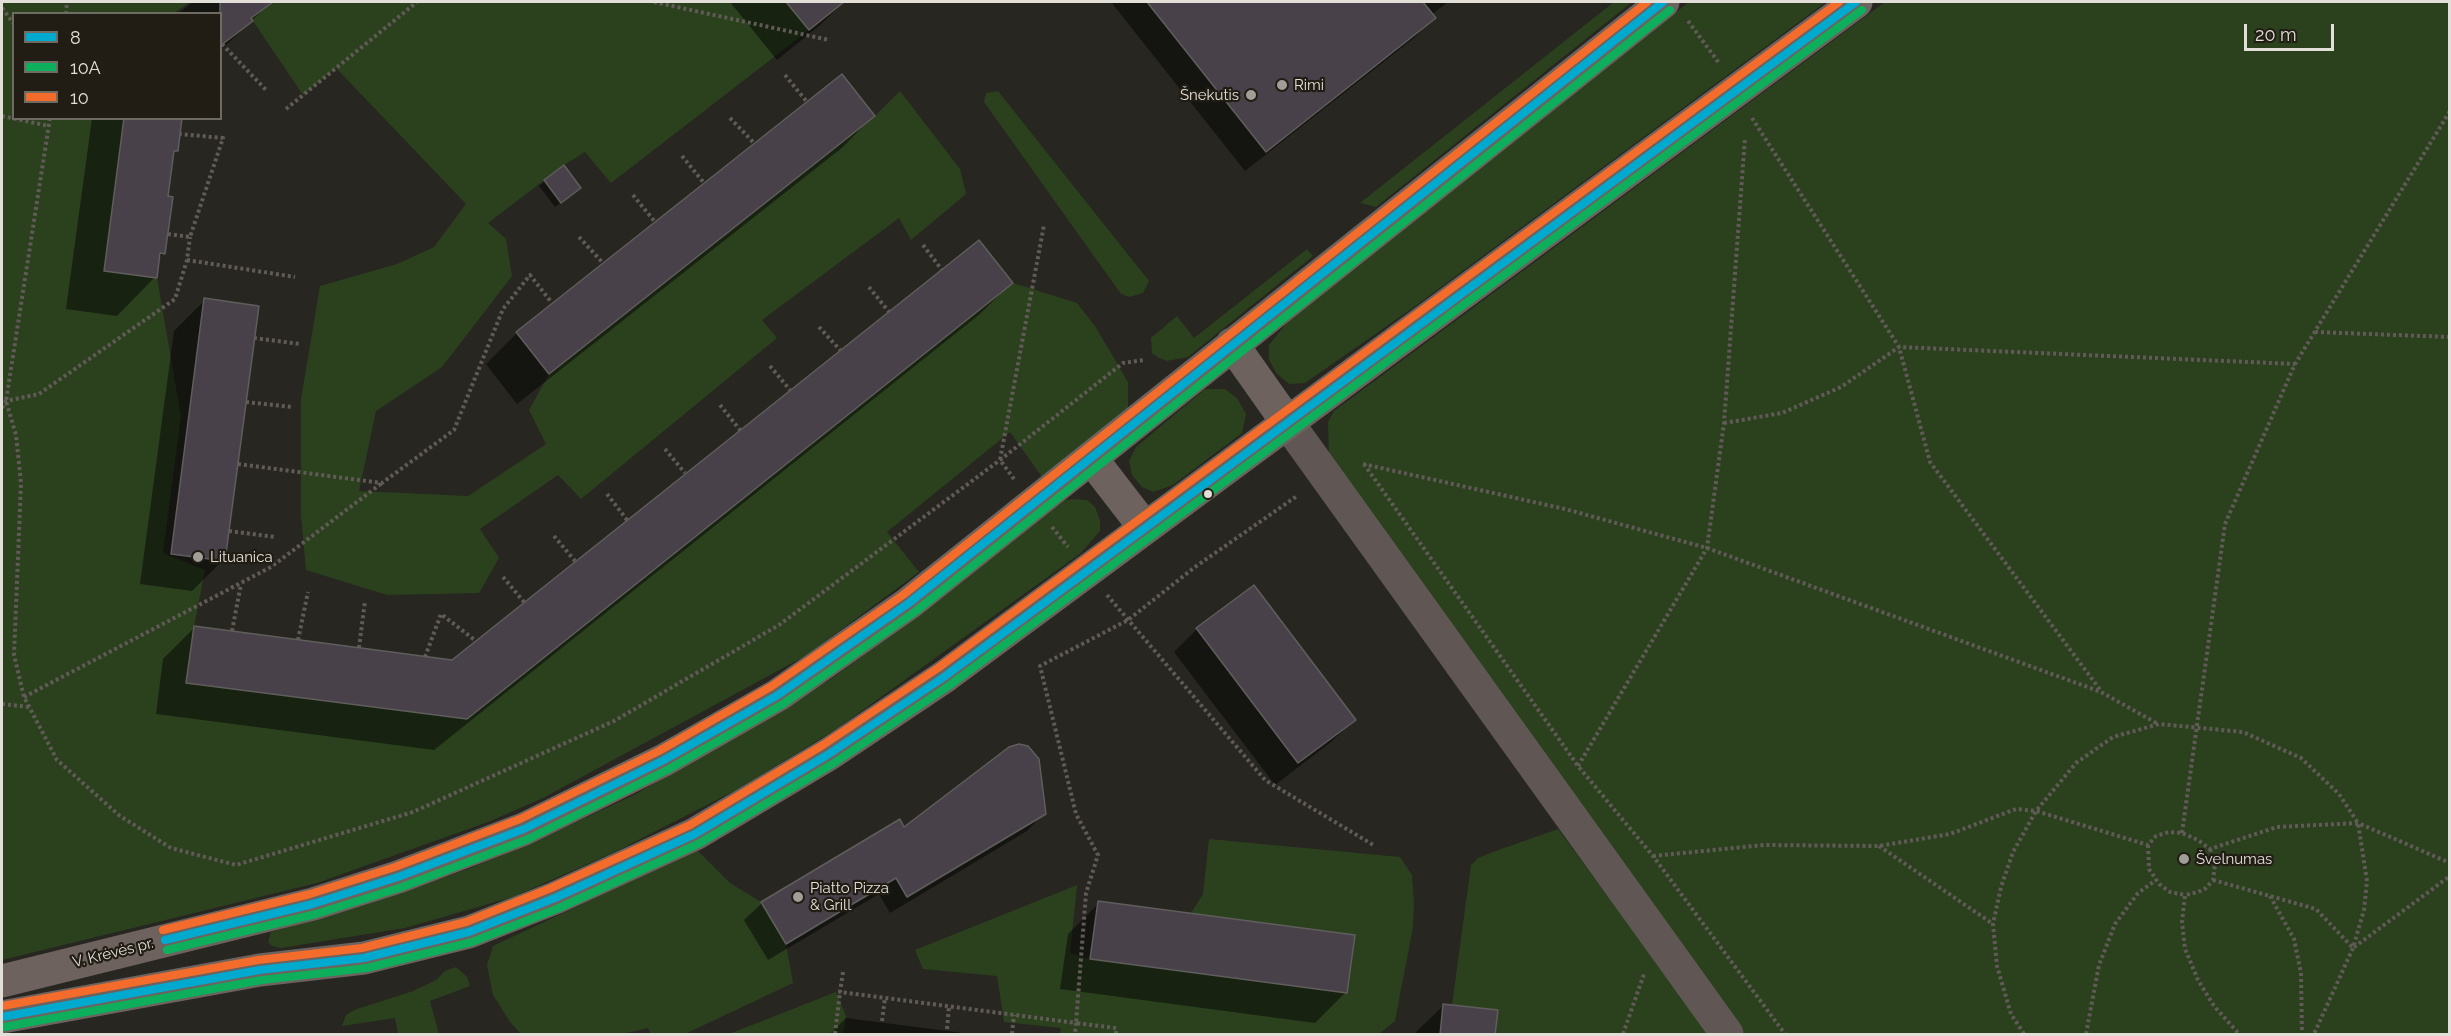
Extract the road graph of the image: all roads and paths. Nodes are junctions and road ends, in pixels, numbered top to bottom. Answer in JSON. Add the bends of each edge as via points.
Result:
{"nodes":[{"id":1,"x":417,"y":2,"type":"edge"},
{"id":2,"x":654,"y":2,"type":"edge"},
{"id":3,"x":1663,"y":2,"type":"edge"},
{"id":4,"x":1856,"y":2,"type":"edge"},
{"id":5,"x":2,"y":8,"type":"edge"},
{"id":6,"x":12,"y":21,"type":"edge"},
{"id":7,"x":829,"y":40,"type":"dead end"},
{"id":8,"x":222,"y":44,"type":"dead end"},
{"id":9,"x":785,"y":75,"type":"dead end"},
{"id":10,"x":267,"y":91,"type":"dead end"},
{"id":11,"x":807,"y":102,"type":"dead end"},
{"id":12,"x":286,"y":109,"type":"dead end"},
{"id":13,"x":2450,"y":111,"type":"edge"},
{"id":14,"x":730,"y":118,"type":"dead end"},
{"id":15,"x":21,"y":120,"type":"edge"},
{"id":16,"x":50,"y":120,"type":"edge"},
{"id":17,"x":49,"y":126,"type":"junction"},
{"id":18,"x":1758,"y":129,"type":"dead end"},
{"id":19,"x":180,"y":134,"type":"dead end"},
{"id":20,"x":1745,"y":138,"type":"dead end"},
{"id":21,"x":754,"y":143,"type":"dead end"},
{"id":22,"x":682,"y":156,"type":"dead end"},
{"id":23,"x":704,"y":183,"type":"dead end"},
{"id":24,"x":633,"y":195,"type":"dead end"},
{"id":25,"x":655,"y":222,"type":"dead end"},
{"id":26,"x":1044,"y":225,"type":"dead end"},
{"id":27,"x":168,"y":234,"type":"dead end"},
{"id":28,"x":190,"y":237,"type":"junction"},
{"id":29,"x":579,"y":237,"type":"dead end"},
{"id":30,"x":923,"y":245,"type":"dead end"},
{"id":31,"x":187,"y":260,"type":"junction"},
{"id":32,"x":603,"y":263,"type":"dead end"},
{"id":33,"x":942,"y":270,"type":"dead end"},
{"id":34,"x":296,"y":277,"type":"dead end"},
{"id":35,"x":869,"y":287,"type":"dead end"},
{"id":36,"x":552,"y":303,"type":"dead end"},
{"id":37,"x":889,"y":312,"type":"dead end"},
{"id":38,"x":819,"y":327,"type":"dead end"},
{"id":39,"x":2315,"y":332,"type":"junction"},
{"id":40,"x":2450,"y":337,"type":"edge"},
{"id":41,"x":254,"y":338,"type":"dead end"},
{"id":42,"x":300,"y":344,"type":"dead end"},
{"id":43,"x":1232,"y":344,"type":"junction"},
{"id":44,"x":1899,"y":347,"type":"junction"},
{"id":45,"x":840,"y":350,"type":"dead end"},
{"id":46,"x":1144,"y":360,"type":"dead end"},
{"id":47,"x":2295,"y":364,"type":"junction"},
{"id":48,"x":770,"y":366,"type":"dead end"},
{"id":49,"x":790,"y":390,"type":"dead end"},
{"id":50,"x":6,"y":401,"type":"junction"},
{"id":51,"x":246,"y":402,"type":"dead end"},
{"id":52,"x":720,"y":405,"type":"dead end"},
{"id":53,"x":292,"y":407,"type":"dead end"},
{"id":54,"x":2,"y":408,"type":"edge"},
{"id":55,"x":1287,"y":422,"type":"junction"},
{"id":56,"x":1724,"y":423,"type":"junction"},
{"id":57,"x":740,"y":430,"type":"dead end"},
{"id":58,"x":665,"y":449,"type":"dead end"},
{"id":59,"x":1091,"y":458,"type":"junction"},
{"id":60,"x":1000,"y":460,"type":"junction"},
{"id":61,"x":238,"y":464,"type":"dead end"},
{"id":62,"x":685,"y":473,"type":"dead end"},
{"id":63,"x":382,"y":483,"type":"junction"},
{"id":64,"x":607,"y":494,"type":"dead end"},
{"id":65,"x":1298,"y":496,"type":"dead end"},
{"id":66,"x":1034,"y":504,"type":"junction"},
{"id":67,"x":627,"y":520,"type":"dead end"},
{"id":68,"x":1145,"y":528,"type":"junction"},
{"id":69,"x":229,"y":531,"type":"dead end"},
{"id":70,"x":554,"y":536,"type":"dead end"},
{"id":71,"x":275,"y":537,"type":"dead end"},
{"id":72,"x":1707,"y":548,"type":"junction"},
{"id":73,"x":575,"y":561,"type":"dead end"},
{"id":74,"x":1088,"y":572,"type":"junction"},
{"id":75,"x":503,"y":577,"type":"dead end"},
{"id":76,"x":241,"y":583,"type":"junction"},
{"id":77,"x":308,"y":592,"type":"dead end"},
{"id":78,"x":364,"y":601,"type":"dead end"},
{"id":79,"x":524,"y":602,"type":"dead end"},
{"id":80,"x":1128,"y":620,"type":"junction"},
{"id":81,"x":232,"y":632,"type":"dead end"},
{"id":82,"x":298,"y":640,"type":"dead end"},
{"id":83,"x":476,"y":641,"type":"dead end"},
{"id":84,"x":359,"y":648,"type":"dead end"},
{"id":85,"x":425,"y":657,"type":"dead end"},
{"id":86,"x":2101,"y":692,"type":"junction"},
{"id":87,"x":24,"y":697,"type":"junction"},
{"id":88,"x":2,"y":704,"type":"edge"},
{"id":89,"x":29,"y":707,"type":"junction"},
{"id":90,"x":2159,"y":724,"type":"junction"},
{"id":91,"x":2195,"y":727,"type":"junction"},
{"id":92,"x":1578,"y":766,"type":"junction"},
{"id":93,"x":2037,"y":812,"type":"junction"},
{"id":94,"x":2358,"y":823,"type":"junction"},
{"id":95,"x":2182,"y":833,"type":"junction"},
{"id":96,"x":2148,"y":845,"type":"junction"},
{"id":97,"x":1375,"y":846,"type":"dead end"},
{"id":98,"x":1879,"y":846,"type":"junction"},
{"id":99,"x":2210,"y":849,"type":"junction"},
{"id":100,"x":1653,"y":855,"type":"junction"},
{"id":101,"x":2450,"y":863,"type":"edge"},
{"id":102,"x":2450,"y":876,"type":"edge"},
{"id":103,"x":2156,"y":880,"type":"junction"},
{"id":104,"x":2213,"y":880,"type":"junction"},
{"id":105,"x":2185,"y":895,"type":"junction"},
{"id":106,"x":2270,"y":896,"type":"junction"},
{"id":107,"x":250,"y":920,"type":"junction"},
{"id":108,"x":1993,"y":924,"type":"junction"},
{"id":109,"x":2353,"y":948,"type":"junction"},
{"id":110,"x":260,"y":970,"type":"junction"},
{"id":111,"x":843,"y":972,"type":"dead end"},
{"id":112,"x":1644,"y":974,"type":"dead end"},
{"id":113,"x":2,"y":981,"type":"edge"},
{"id":114,"x":840,"y":993,"type":"junction"},
{"id":115,"x":885,"y":998,"type":"junction"},
{"id":116,"x":950,"y":1006,"type":"junction"},
{"id":117,"x":1014,"y":1015,"type":"junction"},
{"id":118,"x":2,"y":1017,"type":"edge"},
{"id":119,"x":882,"y":1021,"type":"dead end"},
{"id":120,"x":1076,"y":1023,"type":"junction"},
{"id":121,"x":947,"y":1029,"type":"dead end"},
{"id":122,"x":835,"y":1035,"type":"edge"},
{"id":123,"x":1012,"y":1035,"type":"edge"},
{"id":124,"x":1075,"y":1035,"type":"edge"},
{"id":125,"x":1116,"y":1035,"type":"edge"},
{"id":126,"x":1623,"y":1035,"type":"edge"},
{"id":127,"x":1727,"y":1035,"type":"edge"},
{"id":128,"x":1785,"y":1035,"type":"edge"},
{"id":129,"x":2024,"y":1035,"type":"edge"},
{"id":130,"x":2086,"y":1035,"type":"edge"},
{"id":131,"x":2239,"y":1035,"type":"edge"},
{"id":132,"x":2302,"y":1035,"type":"edge"},
{"id":133,"x":2314,"y":1035,"type":"edge"}],
"edges":[{"from":1,"to":12,"type":"path"},
{"from":2,"to":7,"type":"path"},
{"from":3,"to":43,"type":"main road","name":"V. Krėvės pr."},
{"from":4,"to":55,"type":"main road"},
{"from":5,"to":6,"type":"path"},
{"from":8,"to":10,"type":"path"},
{"from":9,"to":11,"type":"path"},
{"from":13,"to":39,"type":"path"},
{"from":14,"to":21,"type":"path"},
{"from":15,"to":17,"type":"path"},
{"from":16,"to":17,"type":"path"},
{"from":17,"to":50,"type":"path"},
{"from":18,"to":44,"type":"path"},
{"from":19,"to":28,"type":"path","via":[[223,138]]},
{"from":20,"to":56,"type":"path"},
{"from":22,"to":23,"type":"path"},
{"from":24,"to":25,"type":"path"},
{"from":26,"to":60,"type":"path"},
{"from":27,"to":28,"type":"path"},
{"from":28,"to":31,"type":"path"},
{"from":29,"to":32,"type":"path"},
{"from":30,"to":33,"type":"path"},
{"from":31,"to":34,"type":"path"},
{"from":31,"to":50,"type":"path","via":[[175,299],[39,394]]},
{"from":35,"to":37,"type":"path"},
{"from":36,"to":63,"type":"path","via":[[530,275],[503,309],[454,430]]},
{"from":38,"to":45,"type":"path"},
{"from":39,"to":40,"type":"path"},
{"from":39,"to":47,"type":"path"},
{"from":41,"to":42,"type":"path"},
{"from":43,"to":55,"type":"main road"},
{"from":43,"to":59,"type":"main road","name":"V. Krėvės pr."},
{"from":44,"to":47,"type":"path"},
{"from":44,"to":56,"type":"path","via":[[1841,387],[1782,413]]},
{"from":44,"to":86,"type":"path","via":[[1930,462]]},
{"from":46,"to":60,"type":"path","via":[[1123,363]]},
{"from":47,"to":91,"type":"path","via":[[2225,524]]},
{"from":48,"to":49,"type":"path"},
{"from":50,"to":54,"type":"path"},
{"from":50,"to":87,"type":"path","via":[[16,435],[21,483],[14,655]]},
{"from":51,"to":53,"type":"path"},
{"from":52,"to":57,"type":"path"},
{"from":55,"to":68,"type":"main road"},
{"from":55,"to":127,"type":"street"},
{"from":56,"to":72,"type":"path"},
{"from":58,"to":62,"type":"path"},
{"from":59,"to":66,"type":"main road","name":"V. Krėvės pr."},
{"from":59,"to":68,"type":"main road"},
{"from":60,"to":66,"type":"path"},
{"from":60,"to":89,"type":"path","via":[[779,625],[614,722],[413,812],[236,865],[171,848],[120,816],[57,760]]},
{"from":61,"to":63,"type":"path"},
{"from":63,"to":76,"type":"path","via":[[271,567]]},
{"from":64,"to":67,"type":"path"},
{"from":65,"to":80,"type":"path","via":[[1195,567]]},
{"from":66,"to":74,"type":"path"},
{"from":66,"to":107,"type":"main road","name":"V. Krėvės pr.","via":[[909,603],[778,695],[664,760],[524,829],[398,877]]},
{"from":68,"to":74,"type":"main road"},
{"from":69,"to":71,"type":"path"},
{"from":70,"to":73,"type":"path"},
{"from":72,"to":86,"type":"path"},
{"from":72,"to":92,"type":"path"},
{"from":72,"to":92,"type":"path","via":[[1565,509],[1363,464]]},
{"from":74,"to":80,"type":"path"},
{"from":74,"to":110,"type":"main road","via":[[944,677],[829,754],[695,834],[555,898],[469,932],[364,958]]},
{"from":75,"to":79,"type":"path"},
{"from":76,"to":81,"type":"path"},
{"from":76,"to":87,"type":"path"},
{"from":77,"to":82,"type":"path"},
{"from":78,"to":84,"type":"path"},
{"from":80,"to":97,"type":"path","via":[[1265,780]]},
{"from":80,"to":120,"type":"path","via":[[1040,666],[1076,814],[1098,855],[1086,893]]},
{"from":83,"to":85,"type":"path","via":[[441,614]]},
{"from":86,"to":90,"type":"path"},
{"from":87,"to":89,"type":"path"},
{"from":88,"to":89,"type":"path"},
{"from":90,"to":91,"type":"path"},
{"from":90,"to":93,"type":"path","via":[[2113,736],[2076,764]]},
{"from":91,"to":94,"type":"path","via":[[2243,732],[2301,758],[2339,794]]},
{"from":91,"to":95,"type":"path"},
{"from":92,"to":100,"type":"path"},
{"from":93,"to":96,"type":"path"},
{"from":93,"to":98,"type":"path","via":[[2016,809],[1950,834]]},
{"from":93,"to":108,"type":"path","via":[[2013,852]]},
{"from":94,"to":99,"type":"path","via":[[2277,827]]},
{"from":94,"to":101,"type":"path"},
{"from":94,"to":109,"type":"path","via":[[2367,881]]},
{"from":95,"to":96,"type":"path","via":[[2156,836]]},
{"from":95,"to":99,"type":"path"},
{"from":96,"to":103,"type":"path","via":[[2150,869]]},
{"from":98,"to":100,"type":"path","via":[[1764,845]]},
{"from":98,"to":108,"type":"path"},
{"from":99,"to":104,"type":"path","via":[[2215,864]]},
{"from":100,"to":128,"type":"path"},
{"from":102,"to":109,"type":"path"},
{"from":103,"to":105,"type":"path","via":[[2170,892]]},
{"from":103,"to":130,"type":"path","via":[[2138,893],[2115,924],[2099,965]]},
{"from":104,"to":105,"type":"path","via":[[2206,888]]},
{"from":104,"to":106,"type":"path"},
{"from":105,"to":131,"type":"path","via":[[2185,949],[2209,998]]},
{"from":106,"to":109,"type":"path","via":[[2316,909]]},
{"from":106,"to":132,"type":"path","via":[[2294,939],[2301,973]]},
{"from":107,"to":110,"type":"main road"},
{"from":107,"to":113,"type":"main road","name":"V. Krėvės pr."},
{"from":108,"to":129,"type":"path","via":[[1997,966],[2011,1014]]},
{"from":109,"to":133,"type":"path"},
{"from":110,"to":118,"type":"main road"},
{"from":111,"to":114,"type":"path"},
{"from":112,"to":126,"type":"path"},
{"from":114,"to":115,"type":"path"},
{"from":114,"to":122,"type":"path"},
{"from":115,"to":116,"type":"path"},
{"from":115,"to":119,"type":"path"},
{"from":116,"to":117,"type":"path"},
{"from":116,"to":121,"type":"path"},
{"from":117,"to":120,"type":"path"},
{"from":117,"to":123,"type":"path"},
{"from":120,"to":124,"type":"path"},
{"from":120,"to":125,"type":"path","via":[[1116,1028]]}]}
